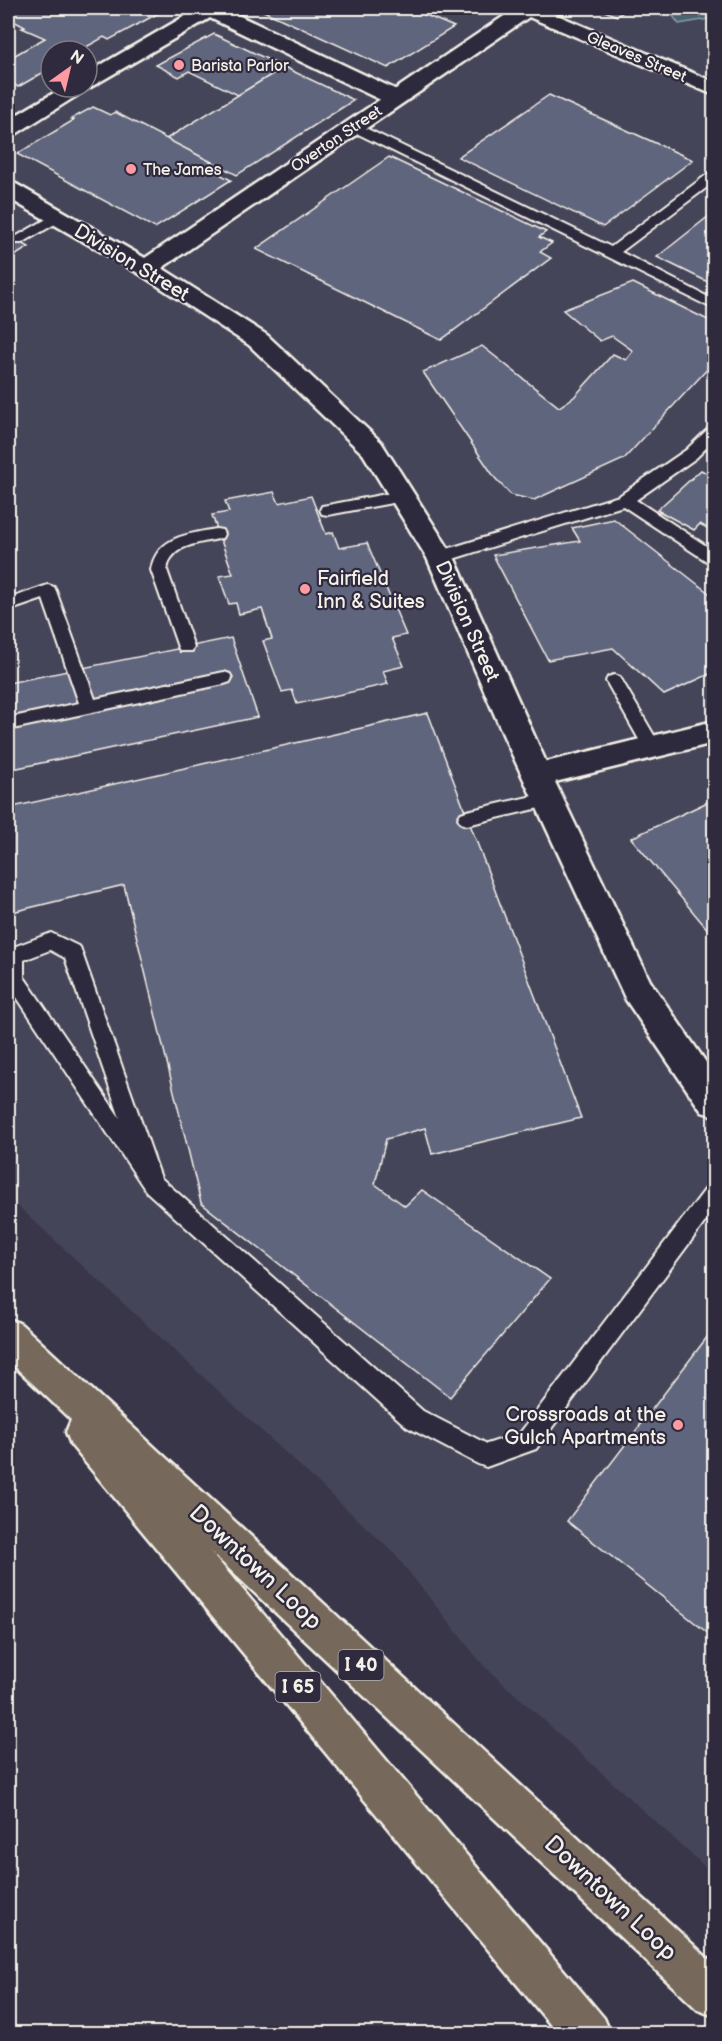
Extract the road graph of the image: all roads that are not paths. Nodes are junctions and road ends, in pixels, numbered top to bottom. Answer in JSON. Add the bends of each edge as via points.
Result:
{"nodes":[{"id":1,"x":210,"y":9,"type":"edge"},
{"id":2,"x":527,"y":9,"type":"joint"},
{"id":3,"x":99,"y":75,"type":"edge"},
{"id":4,"x":714,"y":89,"type":"edge"},
{"id":5,"x":395,"y":98,"type":"junction"},
{"id":6,"x":59,"y":99,"type":"edge"},
{"id":7,"x":353,"y":126,"type":"junction"},
{"id":8,"x":8,"y":129,"type":"edge"},
{"id":9,"x":714,"y":176,"type":"edge"},
{"id":10,"x":8,"y":189,"type":"edge"},
{"id":11,"x":57,"y":217,"type":"junction"},
{"id":12,"x":17,"y":240,"type":"dead end"},
{"id":13,"x":612,"y":253,"type":"junction"},
{"id":14,"x":146,"y":268,"type":"junction"},
{"id":15,"x":714,"y":305,"type":"edge"},
{"id":16,"x":714,"y":432,"type":"edge"},
{"id":17,"x":402,"y":496,"type":"junction"},
{"id":18,"x":625,"y":500,"type":"junction"},
{"id":19,"x":327,"y":510,"type":"dead end"},
{"id":20,"x":216,"y":534,"type":"dead end"},
{"id":21,"x":440,"y":557,"type":"junction"},
{"id":22,"x":714,"y":558,"type":"edge"},
{"id":23,"x":8,"y":605,"type":"edge"},
{"id":24,"x":186,"y":647,"type":"dead end"},
{"id":25,"x":224,"y":678,"type":"dead end"},
{"id":26,"x":614,"y":681,"type":"dead end"},
{"id":27,"x":89,"y":707,"type":"junction"},
{"id":28,"x":8,"y":724,"type":"edge"},
{"id":29,"x":714,"y":732,"type":"edge"},
{"id":30,"x":652,"y":747,"type":"junction"},
{"id":31,"x":544,"y":787,"type":"junction"},
{"id":32,"x":467,"y":818,"type":"dead end"},
{"id":33,"x":714,"y":1101,"type":"edge"},
{"id":34,"x":153,"y":1184,"type":"junction"},
{"id":35,"x":714,"y":1194,"type":"edge"},
{"id":36,"x":8,"y":1338,"type":"edge"},
{"id":37,"x":714,"y":1994,"type":"edge"},
{"id":38,"x":588,"y":2034,"type":"edge"}],
"edges":[{"from":1,"to":3,"type":"main road"},
{"from":1,"to":5,"type":"main road"},
{"from":2,"to":4,"type":"main road","name":"Gleaves Street"},
{"from":2,"to":5,"type":"main road","name":"Overton Street"},
{"from":5,"to":7,"type":"main road","name":"Overton Street"},
{"from":6,"to":8,"type":"main road"},
{"from":7,"to":13,"type":"lane"},
{"from":7,"to":14,"type":"main road","name":"Overton Street"},
{"from":9,"to":13,"type":"lane"},
{"from":10,"to":11,"type":"main road","name":"Division Street"},
{"from":11,"to":12,"type":"lane"},
{"from":11,"to":14,"type":"main road","name":"Division Street"},
{"from":13,"to":15,"type":"lane"},
{"from":14,"to":17,"type":"main road","name":"Division Street","via":[[258,340],[372,447]]},
{"from":16,"to":18,"type":"lane","via":[[691,454]]},
{"from":17,"to":19,"type":"lane"},
{"from":17,"to":21,"type":"main road","name":"Division Street"},
{"from":18,"to":21,"type":"lane"},
{"from":18,"to":22,"type":"lane"},
{"from":20,"to":24,"type":"lane","via":[[184,540],[164,552],[159,560]]},
{"from":21,"to":31,"type":"main road","name":"Division Street"},
{"from":23,"to":27,"type":"lane","via":[[48,591]]},
{"from":25,"to":27,"type":"lane"},
{"from":26,"to":30,"type":"lane"},
{"from":27,"to":28,"type":"lane"},
{"from":29,"to":30,"type":"main road"},
{"from":30,"to":31,"type":"main road"},
{"from":31,"to":32,"type":"lane"},
{"from":31,"to":33,"type":"main road","name":"Division Street","via":[[638,990]]},
{"from":34,"to":34,"type":"lane","via":[[73,953],[51,941],[15,955],[14,978]]},
{"from":34,"to":35,"type":"lane","via":[[415,1419],[486,1456],[528,1441]]},
{"from":36,"to":37,"type":"highway","name":"Downtown Loop","number":"I 40"},
{"from":36,"to":38,"type":"highway","number":"I 65"}]}
